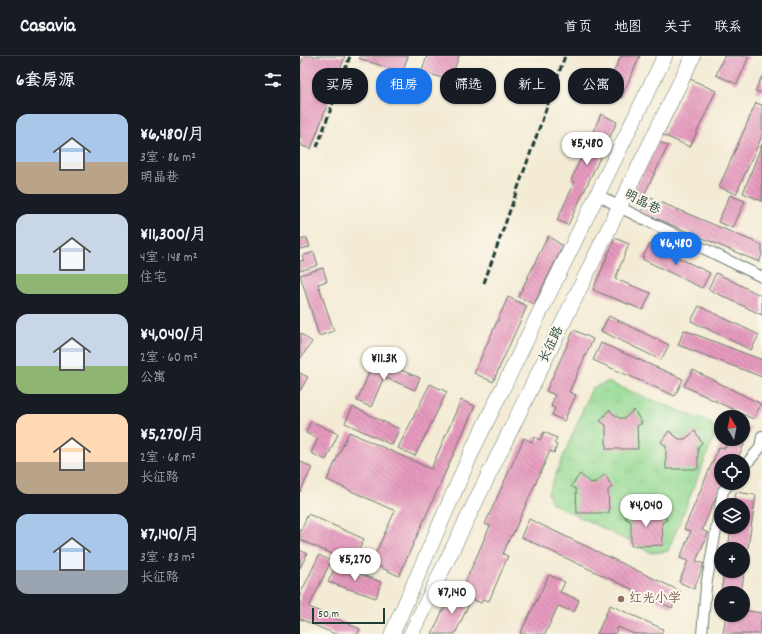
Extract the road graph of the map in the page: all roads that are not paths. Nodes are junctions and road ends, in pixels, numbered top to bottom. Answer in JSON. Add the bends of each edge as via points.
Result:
{"nodes":[{"id":1,"x":665,"y":56,"type":"edge"},
{"id":2,"x":693,"y":56,"type":"edge"},
{"id":3,"x":597,"y":194,"type":"junction"},
{"id":4,"x":619,"y":207,"type":"junction"},
{"id":5,"x":762,"y":277,"type":"edge"},
{"id":6,"x":762,"y":436,"type":"edge"},
{"id":7,"x":750,"y":460,"type":"edge"},
{"id":8,"x":724,"y":490,"type":"edge"},
{"id":9,"x":392,"y":634,"type":"edge"},
{"id":10,"x":412,"y":634,"type":"edge"},
{"id":11,"x":702,"y":634,"type":"edge"}],
"edges":[{"from":1,"to":3,"type":"main road","name":"长征路"},
{"from":2,"to":4,"type":"main road","name":"长征路"},
{"from":3,"to":4,"type":"street","name":"明晶巷"},
{"from":3,"to":9,"type":"main road","name":"长征路","via":[[473,448]]},
{"from":4,"to":5,"type":"street","name":"明晶巷"},
{"from":4,"to":10,"type":"main road","name":"长征路"},
{"from":6,"to":7,"type":"street","via":[[760,448]]},
{"from":8,"to":11,"type":"street","via":[[706,586]]}]}
